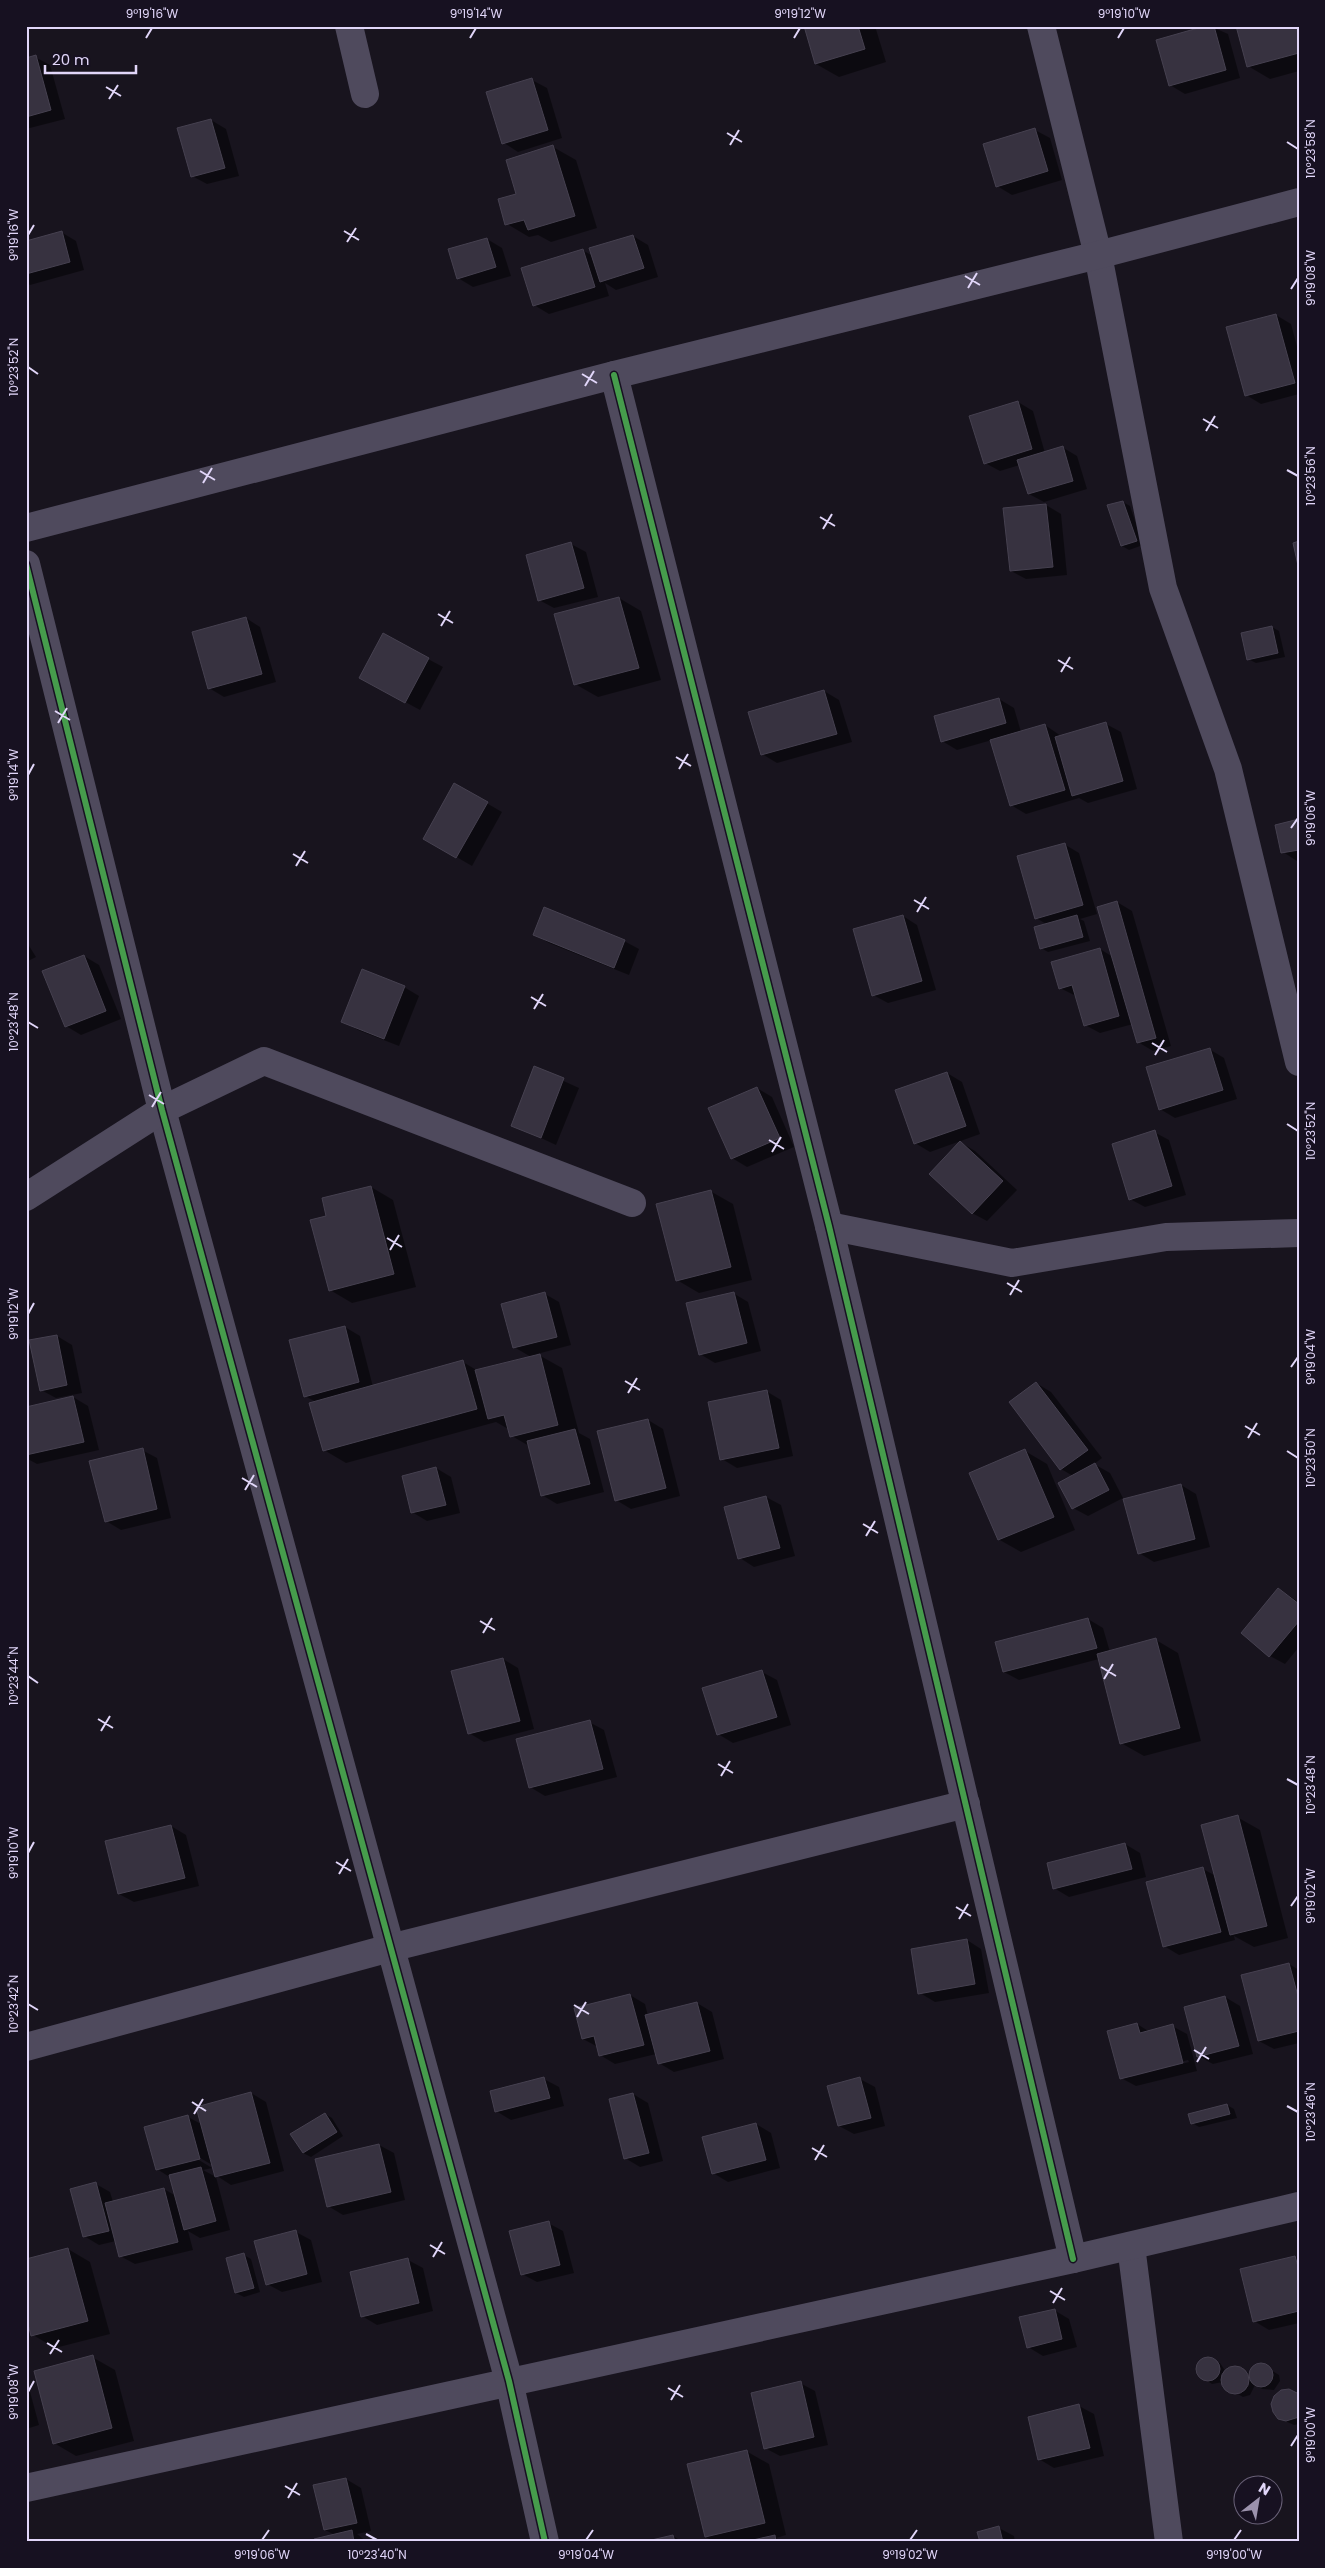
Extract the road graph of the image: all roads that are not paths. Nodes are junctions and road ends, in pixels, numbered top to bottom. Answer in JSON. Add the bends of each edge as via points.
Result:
{"nodes":[{"id":1,"x":349,"y":26,"type":"edge"},
{"id":2,"x":1042,"y":26,"type":"edge"},
{"id":3,"x":365,"y":94,"type":"dead end"},
{"id":4,"x":1299,"y":202,"type":"edge"},
{"id":5,"x":1098,"y":255,"type":"junction"},
{"id":6,"x":614,"y":375,"type":"junction"},
{"id":7,"x":26,"y":528,"type":"edge"},
{"id":8,"x":26,"y":564,"type":"edge"},
{"id":9,"x":1299,"y":1062,"type":"edge"},
{"id":10,"x":162,"y":1110,"type":"junction"},
{"id":11,"x":26,"y":1198,"type":"edge"},
{"id":12,"x":632,"y":1203,"type":"dead end"},
{"id":13,"x":829,"y":1226,"type":"junction"},
{"id":14,"x":1299,"y":1232,"type":"edge"},
{"id":15,"x":966,"y":1804,"type":"junction"},
{"id":16,"x":390,"y":1948,"type":"junction"},
{"id":17,"x":26,"y":2047,"type":"edge"},
{"id":18,"x":1299,"y":2206,"type":"edge"},
{"id":19,"x":1131,"y":2246,"type":"junction"},
{"id":20,"x":1073,"y":2259,"type":"junction"},
{"id":21,"x":509,"y":2381,"type":"junction"},
{"id":22,"x":26,"y":2488,"type":"edge"},
{"id":23,"x":545,"y":2542,"type":"edge"},
{"id":24,"x":1169,"y":2542,"type":"edge"}],
"edges":[{"from":1,"to":3,"type":"street"},
{"from":2,"to":5,"type":"street"},
{"from":4,"to":5,"type":"street"},
{"from":5,"to":6,"type":"street"},
{"from":5,"to":9,"type":"street","via":[[1163,588],[1228,769]]},
{"from":6,"to":7,"type":"street"},
{"from":6,"to":13,"type":"street"},
{"from":8,"to":10,"type":"street"},
{"from":10,"to":11,"type":"street"},
{"from":10,"to":12,"type":"street","via":[[264,1061]]},
{"from":10,"to":16,"type":"street"},
{"from":13,"to":14,"type":"street","via":[[1012,1263],[1166,1237]]},
{"from":13,"to":15,"type":"street"},
{"from":15,"to":16,"type":"street"},
{"from":15,"to":20,"type":"street"},
{"from":16,"to":17,"type":"street"},
{"from":16,"to":21,"type":"street"},
{"from":18,"to":19,"type":"street"},
{"from":19,"to":20,"type":"street"},
{"from":19,"to":24,"type":"street"},
{"from":20,"to":21,"type":"street"},
{"from":21,"to":22,"type":"street"},
{"from":21,"to":23,"type":"street"}]}
